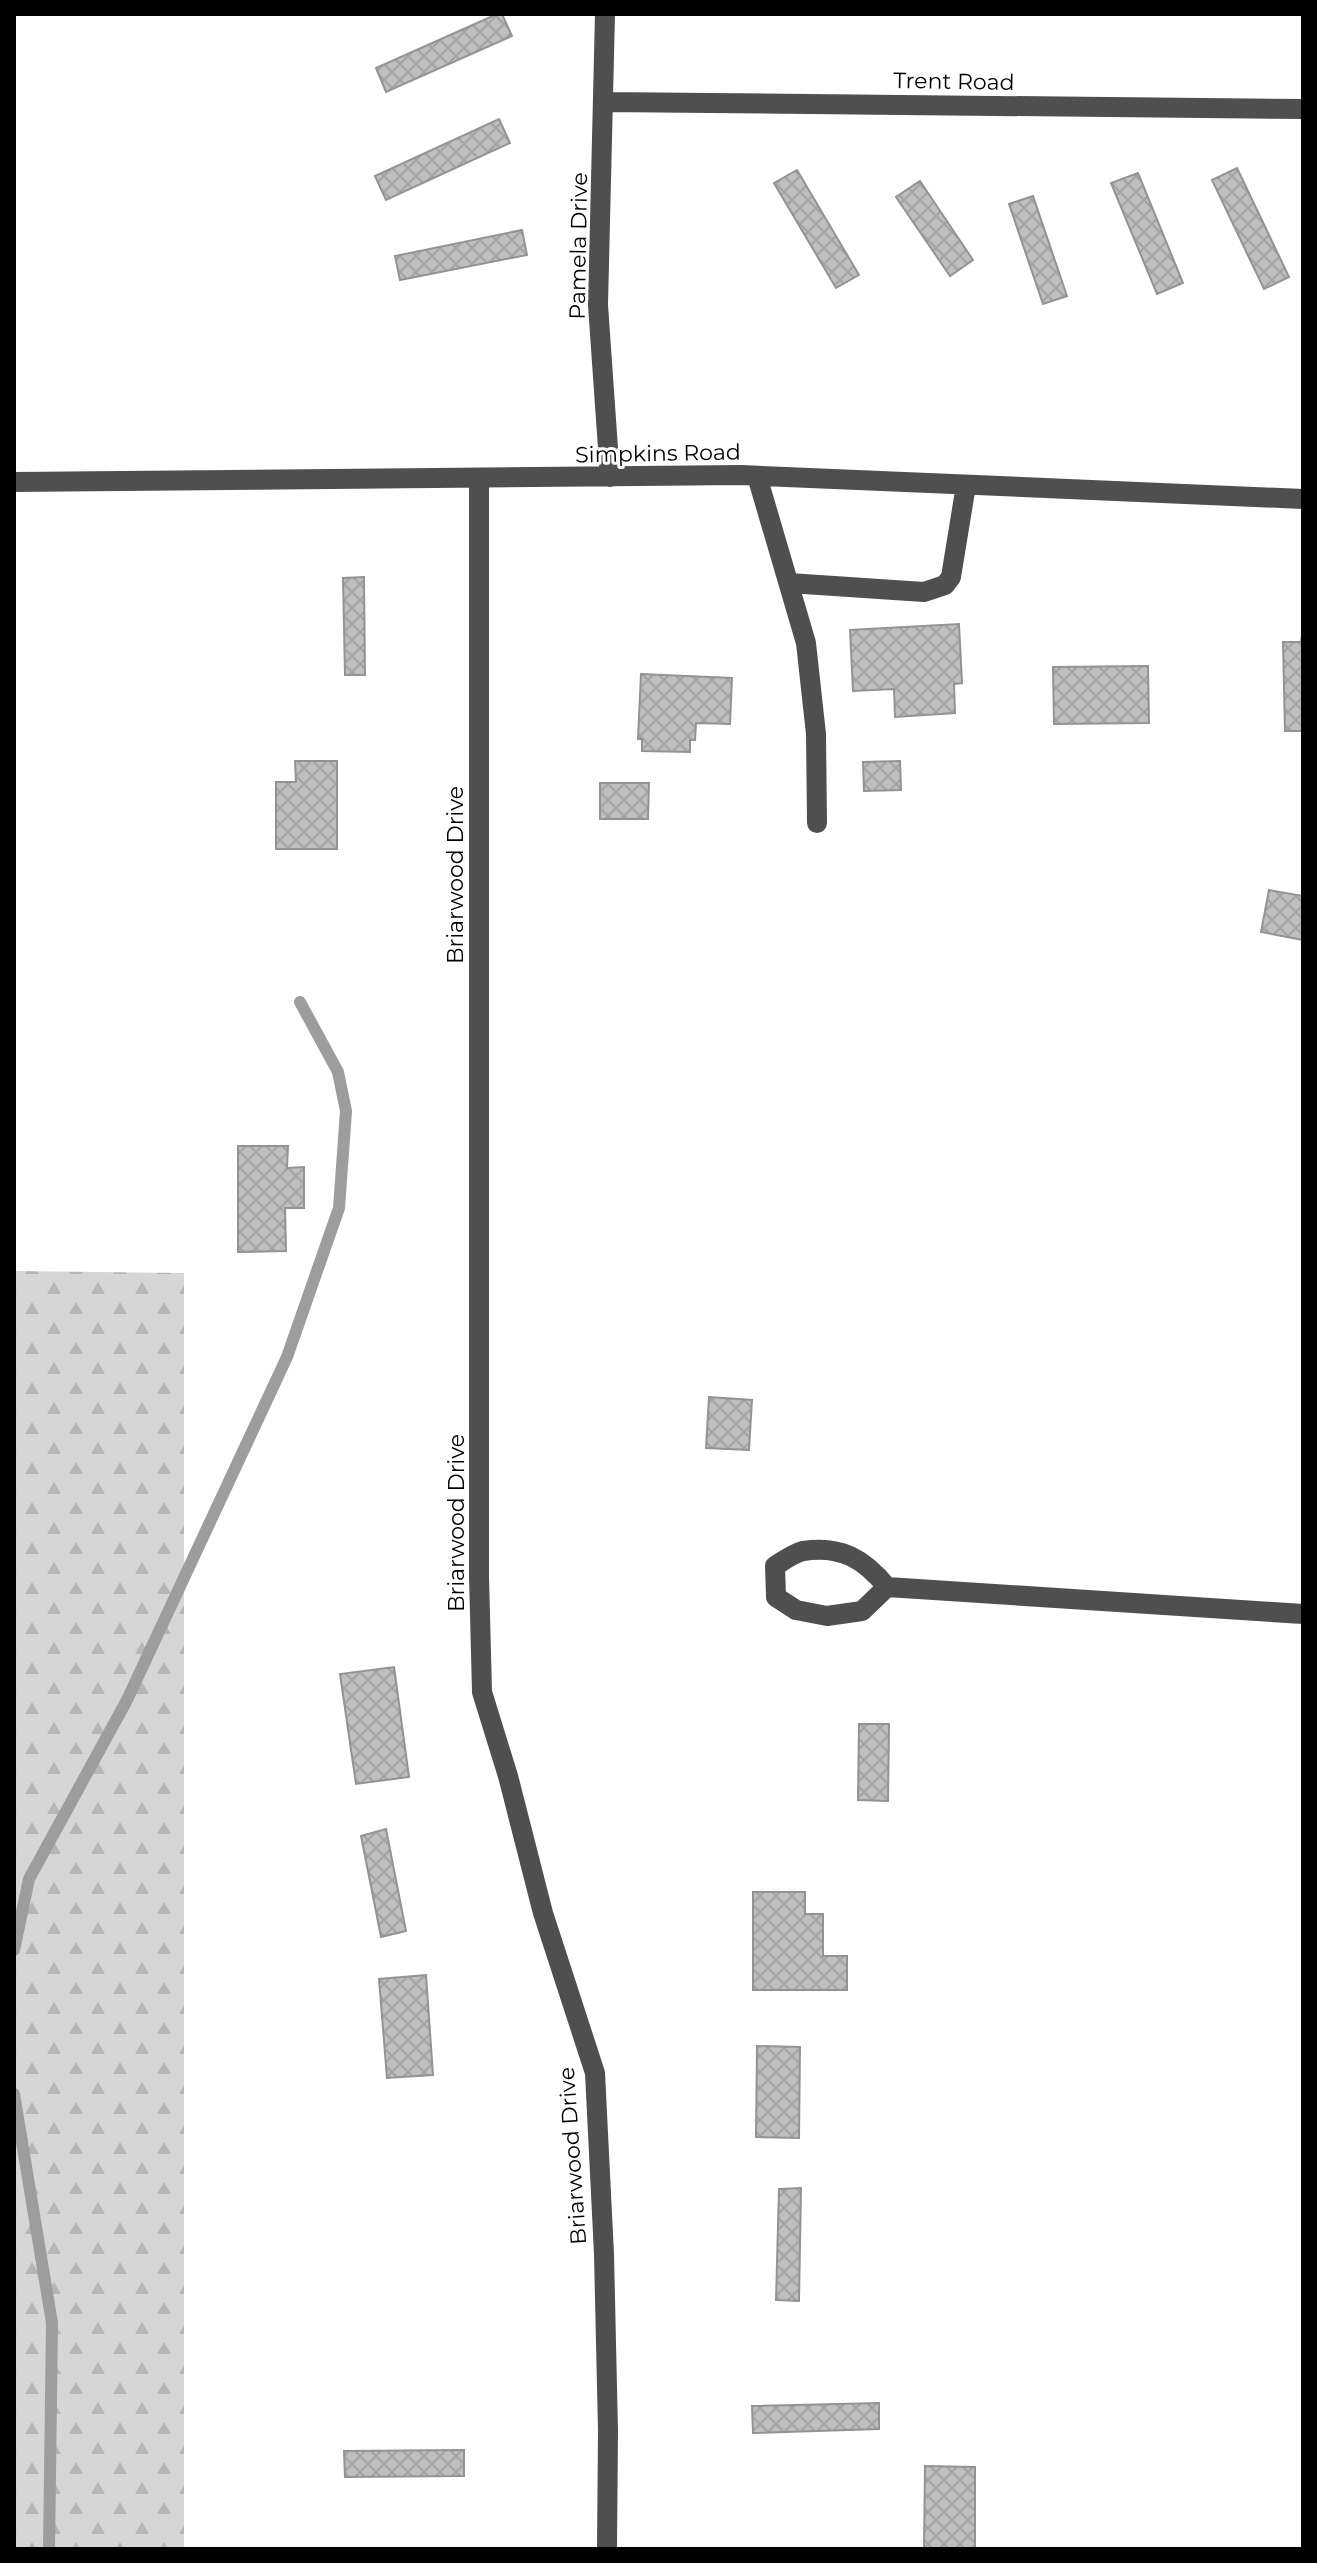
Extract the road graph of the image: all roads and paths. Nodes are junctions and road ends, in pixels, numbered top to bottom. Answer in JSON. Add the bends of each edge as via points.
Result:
{"nodes":[{"id":1,"x":605,"y":14,"type":"edge"},
{"id":2,"x":605,"y":102,"type":"junction"},
{"id":3,"x":1303,"y":109,"type":"edge"},
{"id":4,"x":757,"y":476,"type":"junction"},
{"id":5,"x":610,"y":477,"type":"junction"},
{"id":6,"x":479,"y":479,"type":"junction"},
{"id":7,"x":14,"y":482,"type":"edge"},
{"id":8,"x":966,"y":485,"type":"junction"},
{"id":9,"x":1303,"y":499,"type":"edge"},
{"id":10,"x":789,"y":583,"type":"junction"},
{"id":11,"x":817,"y":823,"type":"dead end"},
{"id":12,"x":887,"y":1587,"type":"junction"},
{"id":13,"x":1303,"y":1614,"type":"edge"},
{"id":14,"x":607,"y":2549,"type":"edge"}],
"edges":[{"from":1,"to":2,"type":"street","name":"Pamela Drive"},
{"from":2,"to":3,"type":"street","name":"Trent Road"},
{"from":2,"to":5,"type":"street","name":"Pamela Drive","via":[[598,305]]},
{"from":4,"to":5,"type":"street","name":"Simpkins Road"},
{"from":4,"to":8,"type":"street","name":"Simpkins Road"},
{"from":4,"to":10,"type":"street"},
{"from":5,"to":6,"type":"street","name":"Simpkins Road"},
{"from":6,"to":7,"type":"street","name":"Simpkins Road"},
{"from":6,"to":14,"type":"street","name":"Briarwood Drive","via":[[482,1692],[543,1913],[595,2073],[607,2387]]},
{"from":8,"to":9,"type":"street","name":"Simpkins Road"},
{"from":8,"to":10,"type":"street","via":[[951,577],[945,585],[924,592]]},
{"from":10,"to":11,"type":"street","via":[[806,643],[816,734]]},
{"from":12,"to":12,"type":"street","via":[[868,1565],[840,1552],[801,1551],[775,1566],[776,1597],[796,1610],[827,1616],[862,1611]]},
{"from":12,"to":13,"type":"street"}]}
